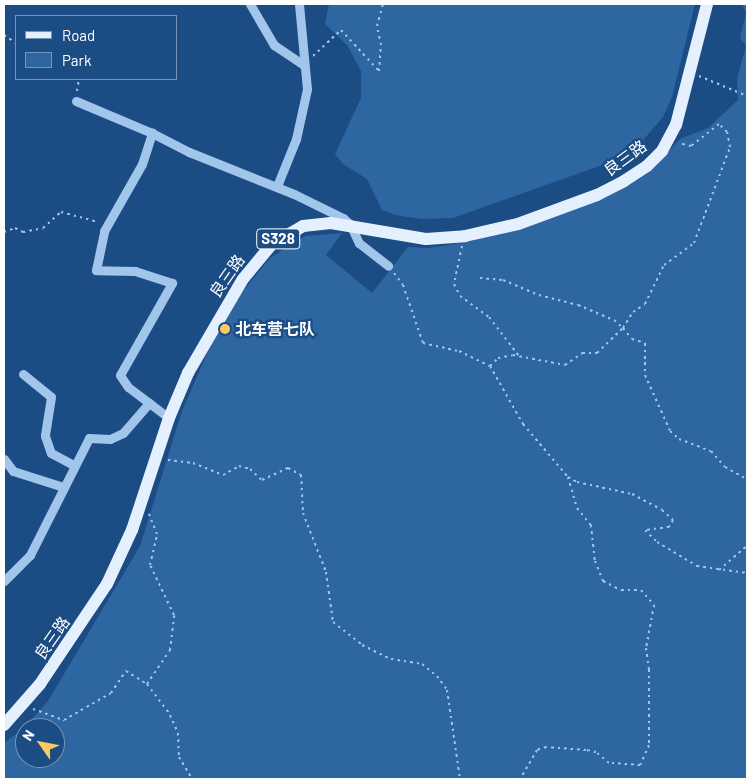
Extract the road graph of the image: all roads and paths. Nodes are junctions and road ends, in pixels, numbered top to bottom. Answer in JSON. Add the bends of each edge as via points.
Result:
{"nodes":[{"id":1,"x":250,"y":4,"type":"edge"},
{"id":2,"x":299,"y":4,"type":"edge"},
{"id":3,"x":383,"y":4,"type":"edge"},
{"id":4,"x":707,"y":4,"type":"edge"},
{"id":5,"x":4,"y":35,"type":"edge"},
{"id":6,"x":15,"y":42,"type":"edge"},
{"id":7,"x":304,"y":65,"type":"junction"},
{"id":8,"x":691,"y":72,"type":"junction"},
{"id":9,"x":79,"y":80,"type":"edge"},
{"id":10,"x":747,"y":96,"type":"edge"},
{"id":11,"x":76,"y":101,"type":"joint"},
{"id":12,"x":152,"y":133,"type":"junction"},
{"id":13,"x":668,"y":142,"type":"junction"},
{"id":14,"x":277,"y":186,"type":"junction"},
{"id":15,"x":350,"y":224,"type":"junction"},
{"id":16,"x":107,"y":226,"type":"junction"},
{"id":17,"x":4,"y":232,"type":"edge"},
{"id":18,"x":465,"y":236,"type":"junction"},
{"id":19,"x":388,"y":266,"type":"joint"},
{"id":20,"x":480,"y":278,"type":"dead end"},
{"id":21,"x":622,"y":328,"type":"junction"},
{"id":22,"x":520,"y":357,"type":"junction"},
{"id":23,"x":490,"y":366,"type":"junction"},
{"id":24,"x":23,"y":374,"type":"dead end"},
{"id":25,"x":150,"y":404,"type":"junction"},
{"id":26,"x":169,"y":418,"type":"junction"},
{"id":27,"x":156,"y":457,"type":"junction"},
{"id":28,"x":4,"y":459,"type":"edge"},
{"id":29,"x":74,"y":465,"type":"junction"},
{"id":30,"x":568,"y":477,"type":"junction"},
{"id":31,"x":747,"y":478,"type":"edge"},
{"id":32,"x":63,"y":488,"type":"junction"},
{"id":33,"x":143,"y":502,"type":"junction"},
{"id":34,"x":747,"y":546,"type":"edge"},
{"id":35,"x":718,"y":570,"type":"junction"},
{"id":36,"x":747,"y":573,"type":"edge"},
{"id":37,"x":4,"y":581,"type":"edge"},
{"id":38,"x":147,"y":684,"type":"junction"},
{"id":39,"x":24,"y":704,"type":"junction"},
{"id":40,"x":4,"y":726,"type":"edge"},
{"id":41,"x":192,"y":779,"type":"edge"},
{"id":42,"x":460,"y":779,"type":"edge"},
{"id":43,"x":520,"y":779,"type":"edge"}],
"edges":[{"from":1,"to":7,"type":"street","via":[[274,45]]},
{"from":2,"to":7,"type":"street"},
{"from":3,"to":7,"type":"path","via":[[377,26],[381,45],[379,71],[341,30]]},
{"from":4,"to":8,"type":"main road","name":"良三路","number":"S328"},
{"from":5,"to":6,"type":"path"},
{"from":7,"to":14,"type":"street","via":[[307,89],[296,139]]},
{"from":8,"to":10,"type":"path"},
{"from":8,"to":13,"type":"main road","name":"良三路","number":"S328","via":[[684,105]]},
{"from":9,"to":11,"type":"path"},
{"from":11,"to":12,"type":"street"},
{"from":12,"to":14,"type":"street","via":[[189,152]]},
{"from":12,"to":16,"type":"street","via":[[142,164]]},
{"from":13,"to":18,"type":"main road","name":"良三路","number":"S328","via":[[647,166],[597,195],[518,224]]},
{"from":13,"to":21,"type":"path","via":[[691,146],[719,124],[727,132],[730,147],[694,243],[664,265],[645,304],[633,312]]},
{"from":14,"to":15,"type":"street","via":[[328,209]]},
{"from":15,"to":18,"type":"main road","name":"良三路","number":"S328","via":[[426,238]]},
{"from":15,"to":19,"type":"street","via":[[359,243]]},
{"from":15,"to":26,"type":"main road","name":"良三路","number":"S328","via":[[303,226],[272,244],[243,279],[215,323]]},
{"from":16,"to":17,"type":"path","via":[[61,212],[43,228],[23,232],[15,228]]},
{"from":16,"to":25,"type":"street","via":[[96,270],[135,271],[172,283],[120,375],[128,387]]},
{"from":18,"to":22,"type":"path","via":[[454,284],[460,296],[489,317]]},
{"from":19,"to":23,"type":"path","via":[[403,286],[423,343],[459,351]]},
{"from":20,"to":21,"type":"path","via":[[504,280],[539,295],[578,305],[614,320]]},
{"from":21,"to":22,"type":"path","via":[[597,353],[582,352],[565,364]]},
{"from":21,"to":31,"type":"path","via":[[632,339],[645,343],[645,375],[670,430],[679,438],[712,452],[725,467]]},
{"from":22,"to":23,"type":"path","via":[[498,358]]},
{"from":23,"to":30,"type":"path","via":[[523,424]]},
{"from":24,"to":29,"type":"street","via":[[51,397],[45,436],[51,452]]},
{"from":25,"to":26,"type":"street"},
{"from":25,"to":29,"type":"street","via":[[123,433],[110,439],[88,438]]},
{"from":26,"to":27,"type":"main road","name":"良三路","number":"S328"},
{"from":27,"to":33,"type":"main road","name":"良三路","number":"S328"},
{"from":27,"to":42,"type":"path","via":[[193,464],[223,475],[239,466],[250,469],[262,480],[288,468],[301,475],[303,513],[326,572],[333,622],[362,645],[391,659],[422,664],[437,676],[447,690]]},
{"from":28,"to":32,"type":"street","via":[[13,470]]},
{"from":29,"to":32,"type":"street"},
{"from":30,"to":35,"type":"path","via":[[646,500],[673,520],[669,527],[645,530],[657,542],[697,566]]},
{"from":30,"to":43,"type":"path","via":[[577,508],[591,524],[594,561],[603,581],[621,590],[640,590],[654,605],[646,648],[650,669],[649,745],[640,765],[609,763],[596,752],[586,750],[546,747],[537,750]]},
{"from":32,"to":37,"type":"street","via":[[30,555]]},
{"from":33,"to":38,"type":"path","via":[[157,534],[150,565],[174,615],[170,650]]},
{"from":33,"to":39,"type":"main road","name":"良三路","number":"S328","via":[[120,560],[102,593]]},
{"from":34,"to":35,"type":"path"},
{"from":35,"to":36,"type":"path"},
{"from":38,"to":39,"type":"path","via":[[126,670],[111,693],[64,720],[46,716]]},
{"from":38,"to":41,"type":"path","via":[[170,715],[178,733],[179,757]]},
{"from":39,"to":40,"type":"main road","name":"良三路","number":"S328"}]}
